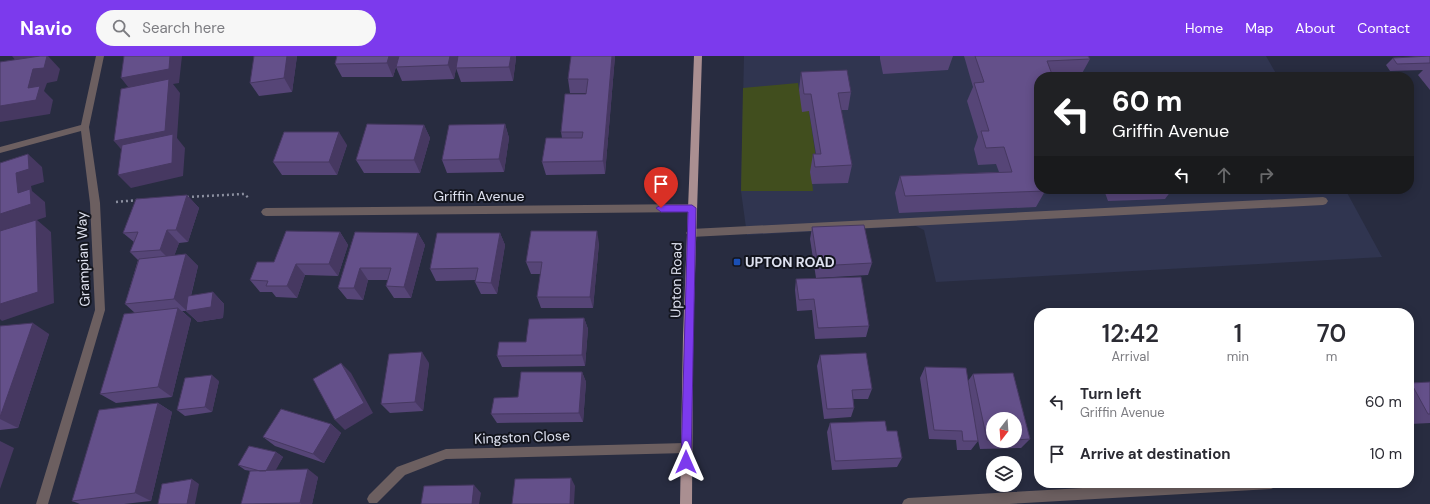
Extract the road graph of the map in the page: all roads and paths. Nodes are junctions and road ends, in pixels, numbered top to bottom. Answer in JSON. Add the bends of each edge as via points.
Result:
{"nodes":[{"id":1,"x":100,"y":56,"type":"edge"},
{"id":2,"x":698,"y":56,"type":"edge"},
{"id":3,"x":85,"y":127,"type":"junction"},
{"id":4,"x":0,"y":150,"type":"edge"},
{"id":5,"x":181,"y":198,"type":"edge"},
{"id":6,"x":142,"y":200,"type":"edge"},
{"id":7,"x":1323,"y":200,"type":"dead end"},
{"id":8,"x":95,"y":203,"type":"junction"},
{"id":9,"x":692,"y":208,"type":"junction"},
{"id":10,"x":266,"y":212,"type":"joint"},
{"id":11,"x":691,"y":233,"type":"junction"},
{"id":12,"x":686,"y":448,"type":"junction"},
{"id":13,"x":1185,"y":488,"type":"edge"},
{"id":14,"x":373,"y":499,"type":"dead end"},
{"id":15,"x":42,"y":504,"type":"edge"},
{"id":16,"x":686,"y":504,"type":"edge"},
{"id":17,"x":908,"y":504,"type":"edge"}],
"edges":[{"from":1,"to":3,"type":"street","name":"Grampian Way"},
{"from":2,"to":9,"type":"main road","name":"Upton Road"},
{"from":3,"to":4,"type":"street"},
{"from":3,"to":8,"type":"street","name":"Grampian Way"},
{"from":5,"to":10,"type":"path","via":[[244,194]]},
{"from":6,"to":8,"type":"path"},
{"from":7,"to":11,"type":"street"},
{"from":8,"to":15,"type":"street","name":"Grampian Way","via":[[100,310]]},
{"from":9,"to":10,"type":"street","name":"Griffin Avenue"},
{"from":9,"to":11,"type":"main road","name":"Upton Road"},
{"from":11,"to":12,"type":"main road","name":"Upton Road"},
{"from":12,"to":14,"type":"street","name":"Kingston Close","via":[[446,454],[401,471]]},
{"from":12,"to":16,"type":"main road","name":"Upton Road"},
{"from":13,"to":17,"type":"street"}]}
